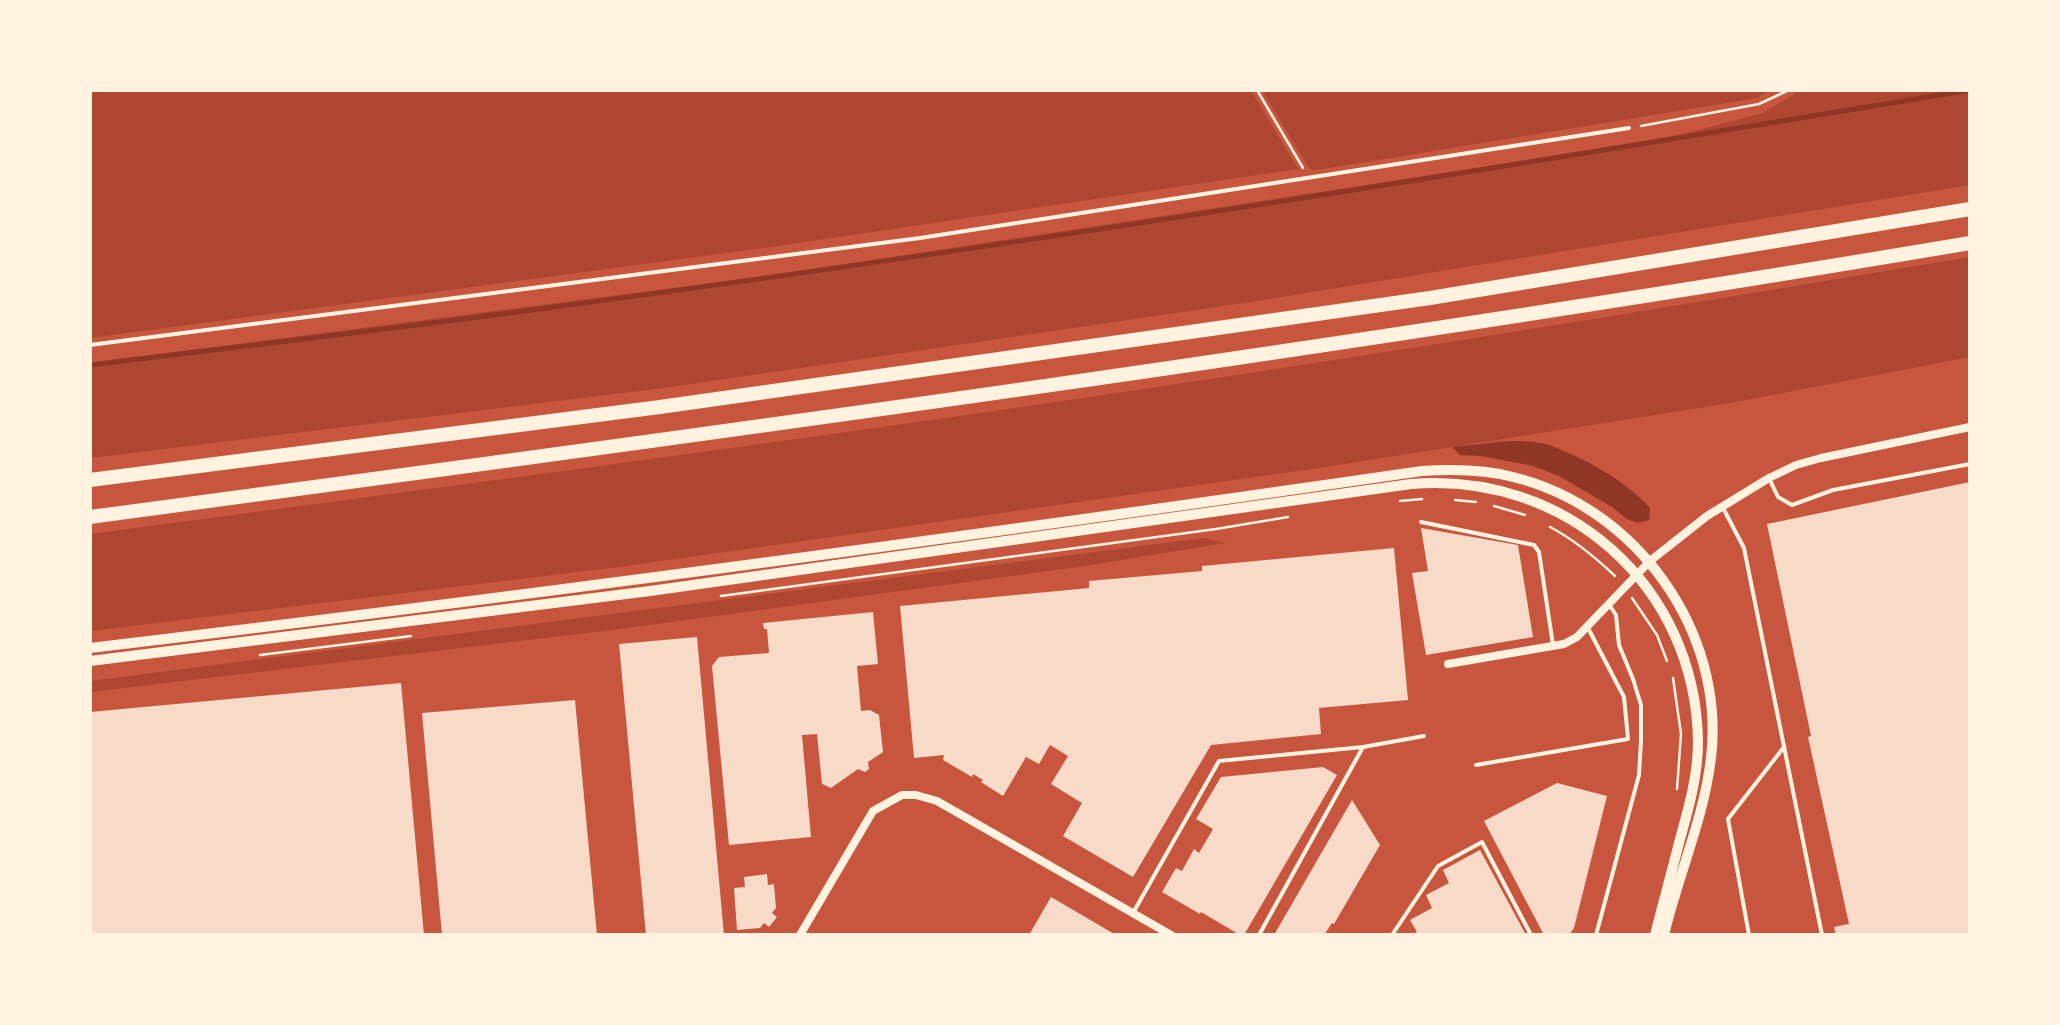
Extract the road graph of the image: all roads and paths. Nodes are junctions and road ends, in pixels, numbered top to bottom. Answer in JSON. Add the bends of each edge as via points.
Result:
{"nodes":[{"id":1,"x":1257,"y":90,"type":"edge"},
{"id":2,"x":1790,"y":90,"type":"edge"},
{"id":3,"x":1629,"y":128,"type":"joint"},
{"id":4,"x":1309,"y":178,"type":"junction"},
{"id":5,"x":1970,"y":209,"type":"edge"},
{"id":6,"x":1970,"y":243,"type":"edge"},
{"id":7,"x":90,"y":345,"type":"edge"},
{"id":8,"x":1970,"y":427,"type":"edge"},
{"id":9,"x":1970,"y":464,"type":"edge"},
{"id":10,"x":1769,"y":478,"type":"junction"},
{"id":11,"x":90,"y":480,"type":"edge"},
{"id":12,"x":1421,"y":499,"type":"dead end"},
{"id":13,"x":1454,"y":500,"type":"dead end"},
{"id":14,"x":1403,"y":501,"type":"dead end"},
{"id":15,"x":1722,"y":506,"type":"junction"},
{"id":16,"x":1290,"y":516,"type":"dead end"},
{"id":17,"x":1526,"y":516,"type":"dead end"},
{"id":18,"x":90,"y":517,"type":"edge"},
{"id":19,"x":1420,"y":522,"type":"dead end"},
{"id":20,"x":1546,"y":524,"type":"dead end"},
{"id":21,"x":1216,"y":529,"type":"dead end"},
{"id":22,"x":1650,"y":561,"type":"junction"},
{"id":23,"x":1637,"y":576,"type":"junction"},
{"id":24,"x":1626,"y":588,"type":"junction"},
{"id":25,"x":1609,"y":605,"type":"junction"},
{"id":26,"x":1588,"y":627,"type":"junction"},
{"id":27,"x":1553,"y":646,"type":"junction"},
{"id":28,"x":90,"y":648,"type":"edge"},
{"id":29,"x":90,"y":661,"type":"edge"},
{"id":30,"x":1448,"y":664,"type":"dead end"},
{"id":31,"x":1424,"y":736,"type":"dead end"},
{"id":32,"x":1363,"y":747,"type":"junction"},
{"id":33,"x":1784,"y":747,"type":"junction"},
{"id":34,"x":1476,"y":766,"type":"dead end"},
{"id":35,"x":1678,"y":788,"type":"dead end"},
{"id":36,"x":1133,"y":913,"type":"junction"},
{"id":37,"x":800,"y":935,"type":"edge"},
{"id":38,"x":1171,"y":935,"type":"edge"},
{"id":39,"x":1259,"y":935,"type":"edge"},
{"id":40,"x":1392,"y":935,"type":"edge"},
{"id":41,"x":1531,"y":935,"type":"edge"},
{"id":42,"x":1596,"y":935,"type":"edge"},
{"id":43,"x":1655,"y":935,"type":"edge"},
{"id":44,"x":1664,"y":935,"type":"edge"},
{"id":45,"x":1749,"y":935,"type":"edge"},
{"id":46,"x":1822,"y":935,"type":"edge"}],
"edges":[{"from":1,"to":4,"type":"path"},
{"from":2,"to":3,"type":"path","via":[[1759,104]]},
{"from":3,"to":4,"type":"lane"},
{"from":4,"to":7,"type":"lane","via":[[920,238]]},
{"from":5,"to":11,"type":"highway","via":[[1410,301]]},
{"from":6,"to":18,"type":"highway","via":[[1414,332]]},
{"from":8,"to":10,"type":"street","via":[[1821,458]]},
{"from":9,"to":10,"type":"lane","via":[[1833,490],[1792,505]]},
{"from":10,"to":15,"type":"street"},
{"from":12,"to":14,"type":"path"},
{"from":13,"to":17,"type":"path"},
{"from":15,"to":22,"type":"street"},
{"from":15,"to":33,"type":"lane","via":[[1744,548]]},
{"from":16,"to":21,"type":"path"},
{"from":19,"to":27,"type":"lane","via":[[1534,544]]},
{"from":20,"to":24,"type":"path"},
{"from":22,"to":23,"type":"street"},
{"from":22,"to":28,"type":"street","via":[[1609,524],[1554,491],[1510,476],[1422,470],[678,575]]},
{"from":22,"to":44,"type":"street","via":[[1689,625],[1712,714],[1706,782]]},
{"from":23,"to":24,"type":"street"},
{"from":23,"to":29,"type":"street","via":[[1591,532],[1543,505],[1493,488],[1434,482]]},
{"from":23,"to":43,"type":"street","via":[[1684,658],[1698,743],[1692,795]]},
{"from":24,"to":25,"type":"street"},
{"from":24,"to":35,"type":"path","via":[[1671,670],[1681,734]]},
{"from":25,"to":26,"type":"street"},
{"from":25,"to":42,"type":"lane","via":[[1640,705],[1642,741]]},
{"from":26,"to":27,"type":"street"},
{"from":26,"to":34,"type":"lane","via":[[1624,698],[1628,739]]},
{"from":27,"to":30,"type":"street"},
{"from":31,"to":32,"type":"lane"},
{"from":32,"to":36,"type":"lane","via":[[1219,761]]},
{"from":32,"to":39,"type":"lane"},
{"from":33,"to":45,"type":"lane","via":[[1728,819]]},
{"from":33,"to":46,"type":"lane"},
{"from":36,"to":37,"type":"street","via":[[937,800],[902,795],[873,811]]},
{"from":36,"to":38,"type":"street"},
{"from":40,"to":41,"type":"lane","via":[[1438,866],[1482,842]]}]}
